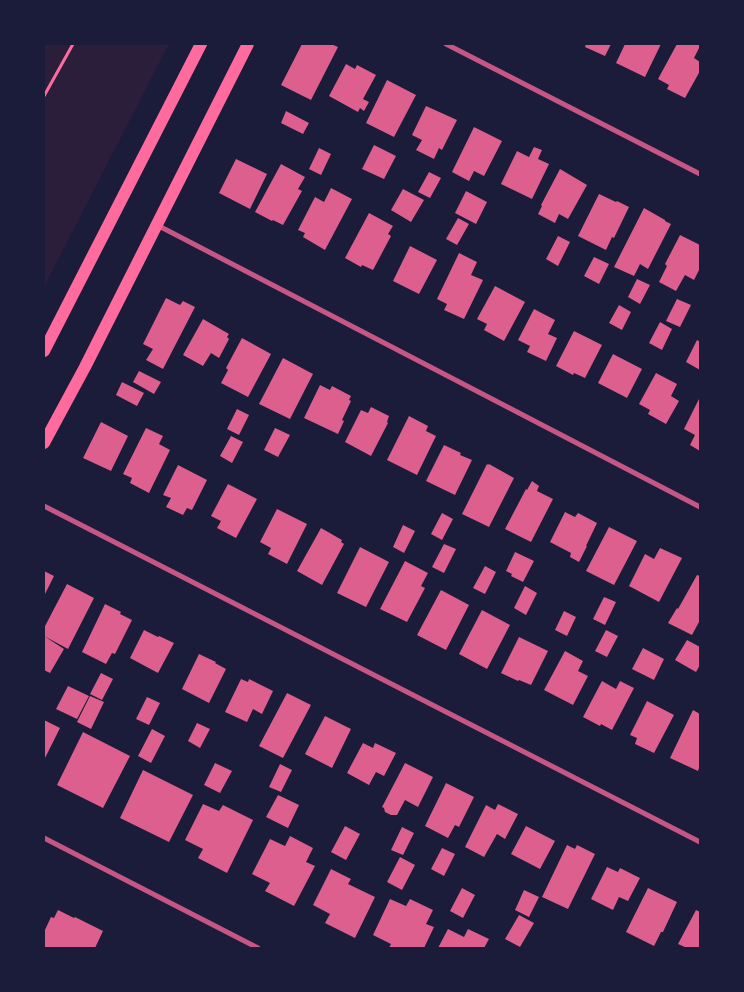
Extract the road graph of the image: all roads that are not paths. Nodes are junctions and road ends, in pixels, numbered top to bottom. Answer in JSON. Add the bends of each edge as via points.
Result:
{"nodes":[{"id":1,"x":201,"y":44,"type":"edge"},
{"id":2,"x":248,"y":44,"type":"edge"},
{"id":3,"x":446,"y":44,"type":"edge"},
{"id":4,"x":700,"y":174,"type":"edge"},
{"id":5,"x":156,"y":225,"type":"junction"},
{"id":6,"x":44,"y":351,"type":"edge"},
{"id":7,"x":44,"y":443,"type":"edge"},
{"id":8,"x":44,"y":506,"type":"edge"},
{"id":9,"x":700,"y":507,"type":"edge"},
{"id":10,"x":44,"y":838,"type":"edge"},
{"id":11,"x":700,"y":842,"type":"edge"},
{"id":12,"x":258,"y":948,"type":"edge"}],
"edges":[{"from":1,"to":6,"type":"main road"},
{"from":2,"to":5,"type":"main road"},
{"from":3,"to":4,"type":"street"},
{"from":5,"to":7,"type":"main road"},
{"from":5,"to":9,"type":"street"},
{"from":8,"to":11,"type":"street"},
{"from":10,"to":12,"type":"street"}]}
